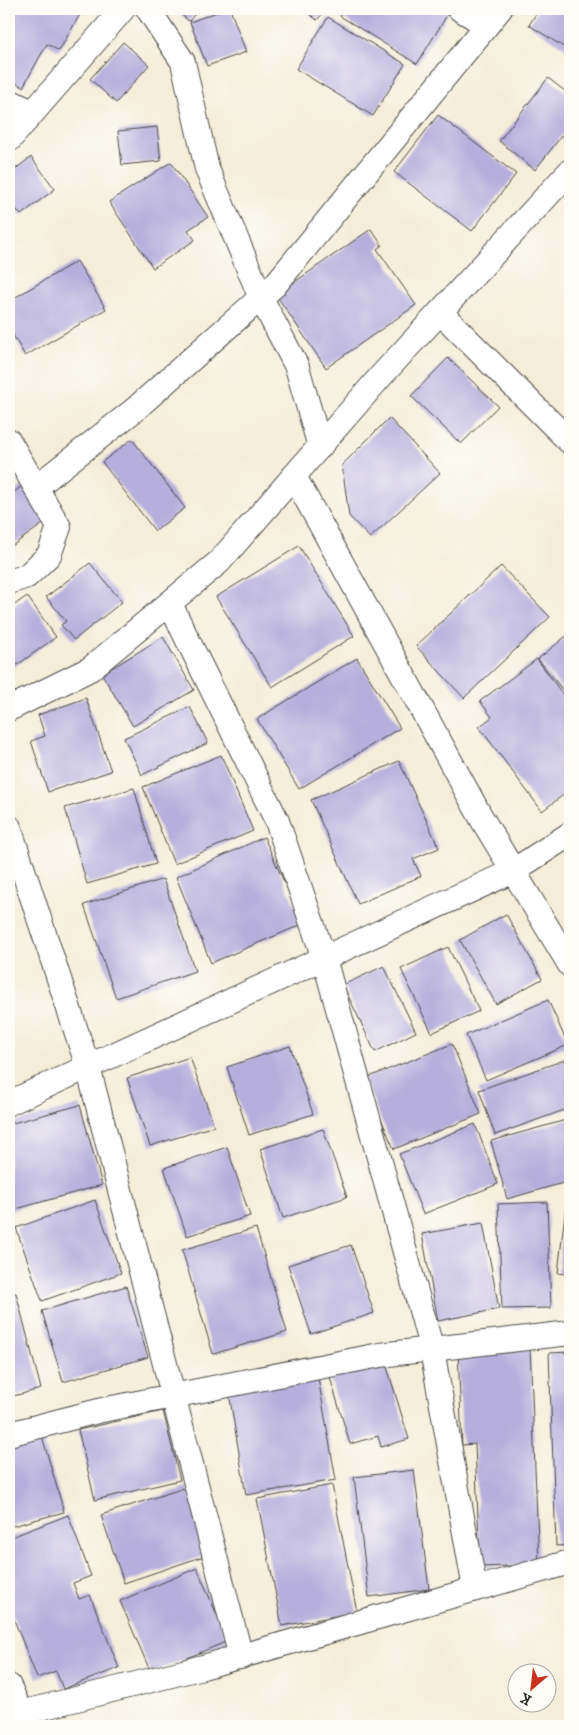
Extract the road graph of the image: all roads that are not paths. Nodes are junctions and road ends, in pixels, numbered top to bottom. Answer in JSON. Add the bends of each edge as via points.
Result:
{"nodes":[{"id":1,"x":123,"y":9,"type":"edge"},
{"id":2,"x":148,"y":9,"type":"edge"},
{"id":3,"x":460,"y":9,"type":"edge"},
{"id":4,"x":494,"y":17,"type":"edge"},
{"id":5,"x":9,"y":101,"type":"edge"},
{"id":6,"x":32,"y":112,"type":"junction"},
{"id":7,"x":9,"y":140,"type":"edge"},
{"id":8,"x":567,"y":181,"type":"edge"},
{"id":9,"x":261,"y":298,"type":"junction"},
{"id":10,"x":440,"y":312,"type":"junction"},
{"id":11,"x":9,"y":440,"type":"edge"},
{"id":12,"x":570,"y":442,"type":"edge"},
{"id":13,"x":320,"y":447,"type":"junction"},
{"id":14,"x":294,"y":476,"type":"junction"},
{"id":15,"x":36,"y":487,"type":"junction"},
{"id":16,"x":9,"y":582,"type":"edge"},
{"id":17,"x":170,"y":604,"type":"junction"},
{"id":18,"x":9,"y":709,"type":"edge"},
{"id":19,"x":9,"y":827,"type":"edge"},
{"id":20,"x":570,"y":834,"type":"edge"},
{"id":21,"x":514,"y":871,"type":"junction"},
{"id":22,"x":324,"y":958,"type":"junction"},
{"id":23,"x":570,"y":965,"type":"edge"},
{"id":24,"x":88,"y":1067,"type":"junction"},
{"id":25,"x":9,"y":1104,"type":"edge"},
{"id":26,"x":570,"y":1333,"type":"edge"},
{"id":27,"x":432,"y":1350,"type":"junction"},
{"id":28,"x":173,"y":1396,"type":"junction"},
{"id":29,"x":9,"y":1434,"type":"edge"},
{"id":30,"x":570,"y":1562,"type":"edge"},
{"id":31,"x":475,"y":1589,"type":"junction"},
{"id":32,"x":240,"y":1657,"type":"junction"},
{"id":33,"x":9,"y":1686,"type":"edge"},
{"id":34,"x":15,"y":1715,"type":"edge"}],
"edges":[{"from":1,"to":6,"type":"street"},
{"from":2,"to":9,"type":"street","via":[[183,62],[207,169]]},
{"from":3,"to":4,"type":"street"},
{"from":4,"to":9,"type":"street"},
{"from":5,"to":6,"type":"street"},
{"from":6,"to":7,"type":"street"},
{"from":8,"to":10,"type":"street"},
{"from":9,"to":13,"type":"street","via":[[297,367]]},
{"from":9,"to":15,"type":"street","via":[[133,411]]},
{"from":10,"to":12,"type":"street"},
{"from":10,"to":13,"type":"street"},
{"from":11,"to":15,"type":"street"},
{"from":13,"to":14,"type":"street"},
{"from":14,"to":17,"type":"street","via":[[220,562]]},
{"from":14,"to":21,"type":"street"},
{"from":15,"to":16,"type":"street","via":[[60,527],[49,555],[27,576]]},
{"from":17,"to":18,"type":"street","via":[[90,669]]},
{"from":17,"to":22,"type":"street","via":[[276,821]]},
{"from":19,"to":24,"type":"street"},
{"from":20,"to":21,"type":"street"},
{"from":21,"to":22,"type":"street"},
{"from":21,"to":23,"type":"street"},
{"from":22,"to":24,"type":"street"},
{"from":22,"to":27,"type":"street"},
{"from":24,"to":25,"type":"street"},
{"from":24,"to":28,"type":"street"},
{"from":26,"to":27,"type":"street"},
{"from":27,"to":28,"type":"street","via":[[380,1355]]},
{"from":27,"to":31,"type":"street"},
{"from":28,"to":29,"type":"street"},
{"from":28,"to":32,"type":"street"},
{"from":30,"to":31,"type":"street"},
{"from":31,"to":32,"type":"street"},
{"from":32,"to":34,"type":"street"},
{"from":33,"to":34,"type":"street"}]}
